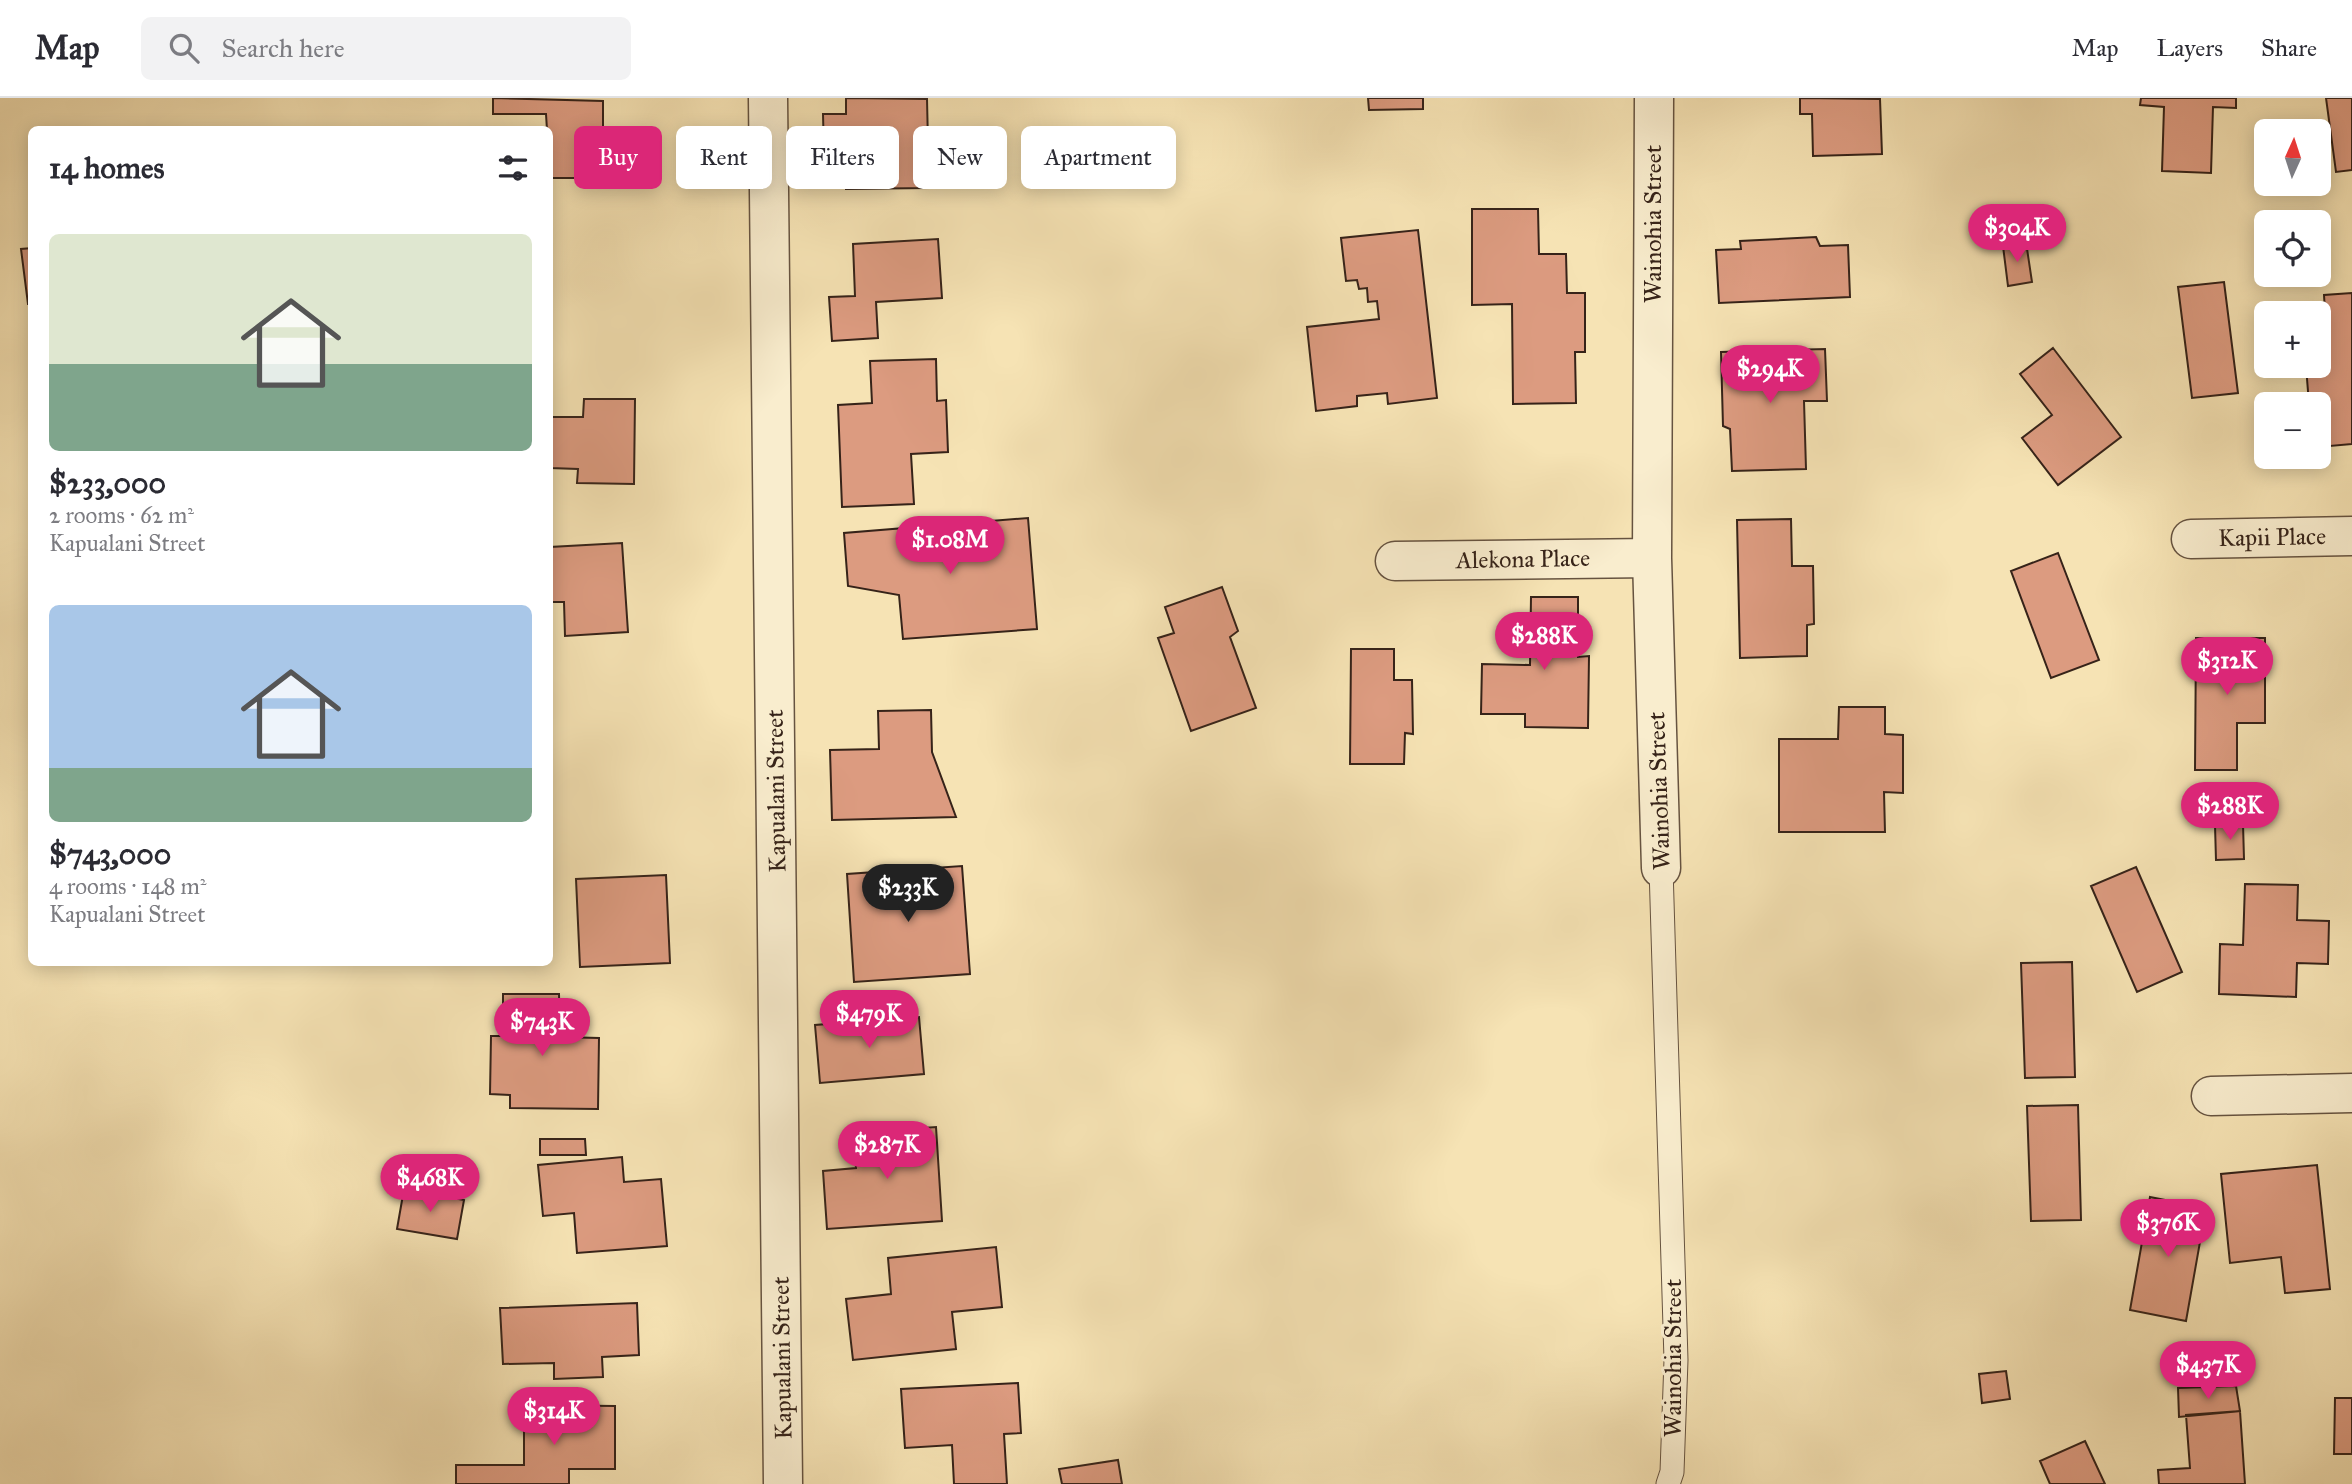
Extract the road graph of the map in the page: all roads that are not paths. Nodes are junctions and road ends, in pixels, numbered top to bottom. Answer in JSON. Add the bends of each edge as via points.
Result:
{"nodes":[{"id":1,"x":768,"y":98,"type":"edge"},
{"id":2,"x":1654,"y":98,"type":"edge"},
{"id":3,"x":2352,"y":536,"type":"edge"},
{"id":4,"x":2191,"y":539,"type":"dead end"},
{"id":5,"x":1652,"y":558,"type":"junction"},
{"id":6,"x":1395,"y":561,"type":"dead end"},
{"id":7,"x":1661,"y":868,"type":"joint"},
{"id":8,"x":2352,"y":1093,"type":"edge"},
{"id":9,"x":2211,"y":1096,"type":"dead end"},
{"id":10,"x":783,"y":1484,"type":"edge"},
{"id":11,"x":1668,"y":1484,"type":"edge"}],
"edges":[{"from":1,"to":10,"type":"street","name":"Kapualani Street"},
{"from":2,"to":5,"type":"street","name":"Wainohia Street"},
{"from":3,"to":4,"type":"street","name":"Kapii Place"},
{"from":5,"to":6,"type":"street","name":"Alekona Place"},
{"from":5,"to":7,"type":"street","name":"Wainohia Street"},
{"from":7,"to":11,"type":"lane","name":"Wainohia Street","via":[[1676,1360]]},
{"from":8,"to":9,"type":"street"}]}
